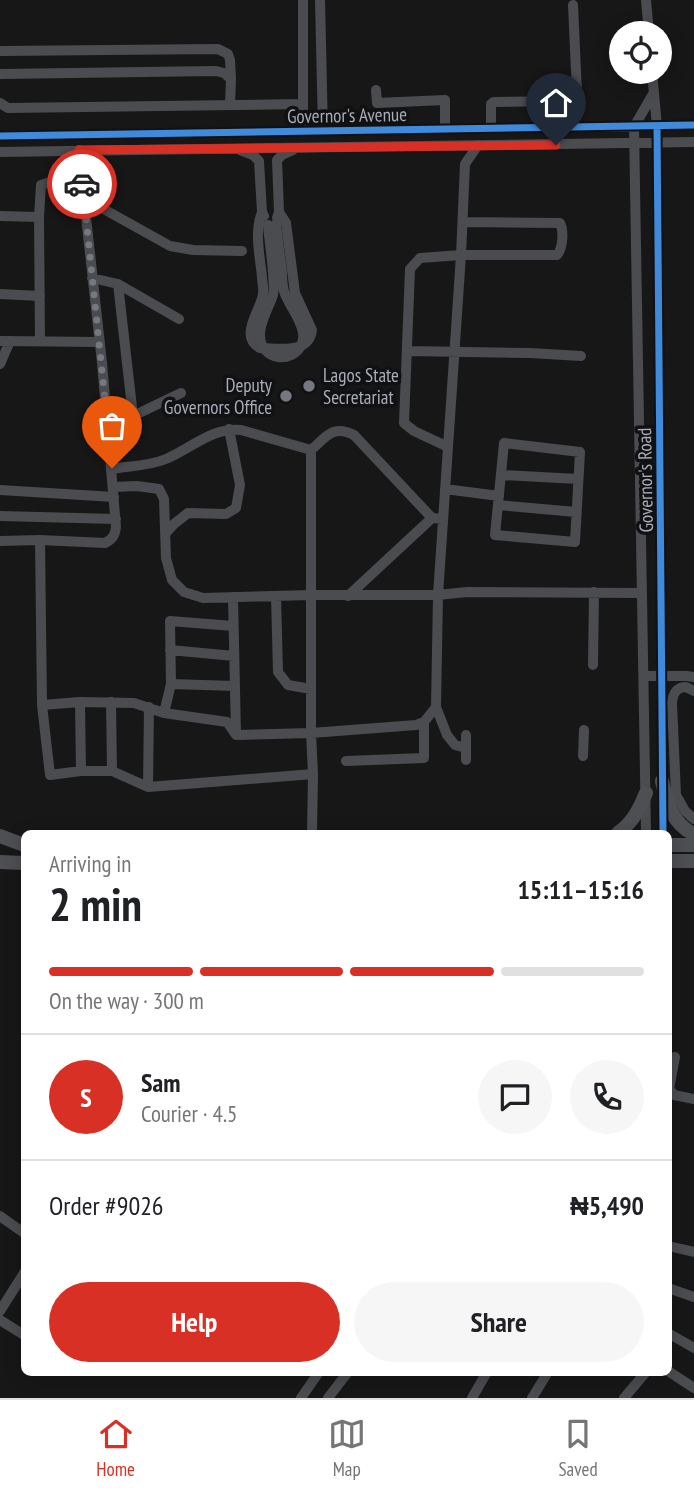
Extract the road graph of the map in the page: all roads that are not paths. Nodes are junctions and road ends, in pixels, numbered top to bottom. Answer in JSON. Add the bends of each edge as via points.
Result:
{"nodes":[{"id":1,"x":303,"y":0,"type":"edge"},
{"id":2,"x":320,"y":0,"type":"edge"},
{"id":3,"x":646,"y":0,"type":"edge"},
{"id":4,"x":573,"y":5,"type":"dead end"},
{"id":5,"x":648,"y":21,"type":"edge"},
{"id":6,"x":0,"y":51,"type":"edge"},
{"id":7,"x":0,"y":74,"type":"edge"},
{"id":8,"x":230,"y":79,"type":"junction"},
{"id":9,"x":653,"y":84,"type":"edge"},
{"id":10,"x":376,"y":90,"type":"dead end"},
{"id":11,"x":653,"y":94,"type":"junction"},
{"id":12,"x":0,"y":103,"type":"edge"},
{"id":13,"x":303,"y":104,"type":"junction"},
{"id":14,"x":230,"y":105,"type":"junction"},
{"id":15,"x":694,"y":125,"type":"edge"},
{"id":16,"x":657,"y":126,"type":"junction"},
{"id":17,"x":634,"y":127,"type":"junction"},
{"id":18,"x":445,"y":129,"type":"junction"},
{"id":19,"x":491,"y":129,"type":"junction"},
{"id":20,"x":323,"y":131,"type":"junction"},
{"id":21,"x":303,"y":132,"type":"junction"},
{"id":22,"x":0,"y":136,"type":"edge"},
{"id":23,"x":694,"y":142,"type":"edge"},
{"id":24,"x":657,"y":143,"type":"junction"},
{"id":25,"x":634,"y":144,"type":"junction"},
{"id":26,"x":450,"y":145,"type":"junction"},
{"id":27,"x":478,"y":145,"type":"junction"},
{"id":28,"x":299,"y":147,"type":"junction"},
{"id":29,"x":234,"y":148,"type":"junction"},
{"id":30,"x":79,"y":150,"type":"junction"},
{"id":31,"x":0,"y":152,"type":"edge"},
{"id":32,"x":466,"y":164,"type":"junction"},
{"id":33,"x":81,"y":181,"type":"junction"},
{"id":34,"x":90,"y":208,"type":"junction"},
{"id":35,"x":262,"y":212,"type":"junction"},
{"id":36,"x":279,"y":212,"type":"junction"},
{"id":37,"x":0,"y":216,"type":"edge"},
{"id":38,"x":39,"y":217,"type":"junction"},
{"id":39,"x":463,"y":222,"type":"junction"},
{"id":40,"x":272,"y":224,"type":"junction"},
{"id":41,"x":242,"y":251,"type":"dead end"},
{"id":42,"x":461,"y":255,"type":"junction"},
{"id":43,"x":92,"y":278,"type":"junction"},
{"id":44,"x":118,"y":284,"type":"junction"},
{"id":45,"x":0,"y":294,"type":"edge"},
{"id":46,"x":40,"y":296,"type":"junction"},
{"id":47,"x":178,"y":318,"type":"dead end"},
{"id":48,"x":5,"y":341,"type":"edge"},
{"id":49,"x":40,"y":341,"type":"junction"},
{"id":50,"x":100,"y":341,"type":"junction"},
{"id":51,"x":407,"y":351,"type":"junction"},
{"id":52,"x":454,"y":353,"type":"junction"},
{"id":53,"x":581,"y":356,"type":"dead end"},
{"id":54,"x":0,"y":364,"type":"edge"},
{"id":55,"x":181,"y":393,"type":"dead end"},
{"id":56,"x":134,"y":416,"type":"junction"},
{"id":57,"x":108,"y":422,"type":"junction"},
{"id":58,"x":229,"y":429,"type":"junction"},
{"id":59,"x":449,"y":447,"type":"junction"},
{"id":60,"x":311,"y":450,"type":"junction"},
{"id":61,"x":112,"y":468,"type":"junction"},
{"id":62,"x":501,"y":474,"type":"junction"},
{"id":63,"x":578,"y":479,"type":"junction"},
{"id":64,"x":445,"y":489,"type":"junction"},
{"id":65,"x":0,"y":490,"type":"edge"},
{"id":66,"x":114,"y":492,"type":"junction"},
{"id":67,"x":498,"y":501,"type":"junction"},
{"id":68,"x":576,"y":512,"type":"junction"},
{"id":69,"x":0,"y":516,"type":"edge"},
{"id":70,"x":437,"y":518,"type":"junction"},
{"id":71,"x":116,"y":519,"type":"junction"},
{"id":72,"x":166,"y":533,"type":"junction"},
{"id":73,"x":40,"y":540,"type":"junction"},
{"id":74,"x":0,"y":541,"type":"edge"},
{"id":75,"x":594,"y":592,"type":"junction"},
{"id":76,"x":641,"y":593,"type":"junction"},
{"id":77,"x":311,"y":595,"type":"junction"},
{"id":78,"x":438,"y":595,"type":"junction"},
{"id":79,"x":276,"y":596,"type":"junction"},
{"id":80,"x":348,"y":596,"type":"junction"},
{"id":81,"x":233,"y":597,"type":"junction"},
{"id":82,"x":233,"y":626,"type":"junction"},
{"id":83,"x":170,"y":650,"type":"junction"},
{"id":84,"x":234,"y":656,"type":"junction"},
{"id":85,"x":593,"y":665,"type":"dead end"},
{"id":86,"x":644,"y":676,"type":"junction"},
{"id":87,"x":662,"y":676,"type":"junction"},
{"id":88,"x":694,"y":677,"type":"edge"},
{"id":89,"x":172,"y":684,"type":"junction"},
{"id":90,"x":235,"y":686,"type":"junction"},
{"id":91,"x":311,"y":689,"type":"junction"},
{"id":92,"x":694,"y":691,"type":"edge"},
{"id":93,"x":80,"y":702,"type":"junction"},
{"id":94,"x":111,"y":702,"type":"junction"},
{"id":95,"x":42,"y":705,"type":"junction"},
{"id":96,"x":149,"y":707,"type":"junction"},
{"id":97,"x":436,"y":707,"type":"junction"},
{"id":98,"x":164,"y":713,"type":"junction"},
{"id":99,"x":425,"y":722,"type":"junction"},
{"id":100,"x":583,"y":730,"type":"dead end"},
{"id":101,"x":311,"y":733,"type":"junction"},
{"id":102,"x":236,"y":735,"type":"junction"},
{"id":103,"x":466,"y":735,"type":"dead end"},
{"id":104,"x":466,"y":748,"type":"junction"},
{"id":105,"x":583,"y":756,"type":"dead end"},
{"id":106,"x":466,"y":760,"type":"dead end"},
{"id":107,"x":346,"y":761,"type":"dead end"},
{"id":108,"x":81,"y":771,"type":"junction"},
{"id":109,"x":113,"y":771,"type":"junction"},
{"id":110,"x":313,"y":775,"type":"junction"},
{"id":111,"x":662,"y":781,"type":"junction"},
{"id":112,"x":148,"y":787,"type":"junction"},
{"id":113,"x":646,"y":793,"type":"junction"},
{"id":114,"x":694,"y":819,"type":"edge"},
{"id":115,"x":312,"y":830,"type":"edge"},
{"id":116,"x":622,"y":830,"type":"edge"},
{"id":117,"x":646,"y":830,"type":"edge"},
{"id":118,"x":663,"y":830,"type":"edge"},
{"id":119,"x":694,"y":834,"type":"edge"},
{"id":120,"x":0,"y":836,"type":"edge"},
{"id":121,"x":0,"y":842,"type":"edge"},
{"id":122,"x":21,"y":844,"type":"edge"},
{"id":123,"x":21,"y":845,"type":"edge"},
{"id":124,"x":672,"y":845,"type":"edge"},
{"id":125,"x":694,"y":845,"type":"edge"},
{"id":126,"x":672,"y":861,"type":"edge"},
{"id":127,"x":694,"y":861,"type":"edge"},
{"id":128,"x":0,"y":862,"type":"edge"},
{"id":129,"x":21,"y":863,"type":"edge"},
{"id":130,"x":675,"y":1057,"type":"dead end"},
{"id":131,"x":672,"y":1073,"type":"edge"},
{"id":132,"x":672,"y":1093,"type":"edge"},
{"id":133,"x":694,"y":1099,"type":"edge"},
{"id":134,"x":0,"y":1216,"type":"edge"},
{"id":135,"x":21,"y":1231,"type":"edge"},
{"id":136,"x":672,"y":1247,"type":"edge"},
{"id":137,"x":694,"y":1252,"type":"edge"},
{"id":138,"x":21,"y":1278,"type":"edge"},
{"id":139,"x":672,"y":1289,"type":"edge"},
{"id":140,"x":694,"y":1297,"type":"edge"},
{"id":141,"x":0,"y":1311,"type":"edge"},
{"id":142,"x":0,"y":1320,"type":"edge"},
{"id":143,"x":21,"y":1333,"type":"edge"},
{"id":144,"x":672,"y":1335,"type":"edge"},
{"id":145,"x":694,"y":1348,"type":"edge"},
{"id":146,"x":672,"y":1374,"type":"edge"},
{"id":147,"x":316,"y":1376,"type":"edge"},
{"id":148,"x":345,"y":1376,"type":"edge"},
{"id":149,"x":485,"y":1376,"type":"edge"},
{"id":150,"x":546,"y":1376,"type":"edge"},
{"id":151,"x":643,"y":1376,"type":"edge"},
{"id":152,"x":694,"y":1388,"type":"edge"},
{"id":153,"x":301,"y":1398,"type":"edge"},
{"id":154,"x":328,"y":1398,"type":"edge"},
{"id":155,"x":472,"y":1398,"type":"edge"},
{"id":156,"x":532,"y":1398,"type":"edge"},
{"id":157,"x":624,"y":1398,"type":"edge"}],
"edges":[{"from":1,"to":13,"type":"street"},
{"from":2,"to":20,"type":"street"},
{"from":3,"to":5,"type":"street"},
{"from":4,"to":19,"type":"street","via":[[575,98],[494,102]]},
{"from":6,"to":8,"type":"street","via":[[218,48],[228,54]]},
{"from":7,"to":8,"type":"street","via":[[216,71]]},
{"from":8,"to":14,"type":"street"},
{"from":9,"to":11,"type":"street","name":"Governor's Road"},
{"from":10,"to":18,"type":"street","via":[[377,103],[445,100]]},
{"from":11,"to":16,"type":"street","name":"Governor's Road"},
{"from":11,"to":17,"type":"street"},
{"from":12,"to":14,"type":"street","via":[[8,108]]},
{"from":13,"to":14,"type":"street"},
{"from":13,"to":21,"type":"street"},
{"from":15,"to":16,"type":"street","name":"Governor's Avenue"},
{"from":16,"to":17,"type":"street","name":"Governor's Avenue"},
{"from":16,"to":24,"type":"street","name":"Governor's Road"},
{"from":17,"to":19,"type":"street","name":"Governor's Avenue"},
{"from":17,"to":25,"type":"street","name":"Governor's Road"},
{"from":18,"to":19,"type":"street","name":"Governor's Avenue"},
{"from":18,"to":20,"type":"street","name":"Governor's Avenue"},
{"from":20,"to":21,"type":"street","name":"Governor's Avenue"},
{"from":21,"to":22,"type":"street","name":"Governor's Avenue"},
{"from":23,"to":24,"type":"street","name":"Governor's Avenue"},
{"from":24,"to":25,"type":"street","name":"Governor's Avenue"},
{"from":24,"to":87,"type":"street","name":"Governor's Road"},
{"from":25,"to":27,"type":"street","name":"Governor's Avenue"},
{"from":25,"to":76,"type":"street","name":"Governor's Road"},
{"from":26,"to":27,"type":"street","name":"Governor's Avenue"},
{"from":26,"to":28,"type":"street","name":"Governor's Avenue"},
{"from":26,"to":32,"type":"street"},
{"from":27,"to":32,"type":"street"},
{"from":28,"to":29,"type":"street","name":"Governor's Avenue"},
{"from":28,"to":36,"type":"street","via":[[277,160]]},
{"from":29,"to":30,"type":"street","name":"Governor's Avenue"},
{"from":29,"to":35,"type":"street","via":[[259,162]]},
{"from":30,"to":31,"type":"street","name":"Governor's Avenue"},
{"from":30,"to":33,"type":"street"},
{"from":32,"to":39,"type":"street"},
{"from":33,"to":34,"type":"street"},
{"from":33,"to":38,"type":"street","via":[[41,185]]},
{"from":34,"to":41,"type":"street","via":[[100,207],[170,246]]},
{"from":34,"to":43,"type":"street","via":[[86,217]]},
{"from":35,"to":36,"type":"street","via":[[258,225],[263,293],[251,328],[252,340],[260,348],[301,348],[312,330],[295,293],[286,223]]},
{"from":35,"to":40,"type":"street"},
{"from":36,"to":40,"type":"street"},
{"from":37,"to":38,"type":"street"},
{"from":38,"to":46,"type":"street"},
{"from":39,"to":42,"type":"street"},
{"from":39,"to":42,"type":"street","via":[[560,223],[562,227],[557,254]]},
{"from":40,"to":40,"type":"street","bridge":true,"via":[[274,292],[260,333],[267,352],[282,358],[296,351],[303,333],[284,292]]},
{"from":42,"to":51,"type":"street","via":[[420,258],[410,269]]},
{"from":42,"to":52,"type":"street"},
{"from":43,"to":44,"type":"street"},
{"from":43,"to":50,"type":"street"},
{"from":44,"to":47,"type":"street"},
{"from":44,"to":56,"type":"street"},
{"from":45,"to":46,"type":"street"},
{"from":46,"to":49,"type":"street"},
{"from":48,"to":49,"type":"street"},
{"from":48,"to":54,"type":"street"},
{"from":49,"to":50,"type":"street"},
{"from":50,"to":57,"type":"street"},
{"from":51,"to":52,"type":"street"},
{"from":51,"to":59,"type":"street","via":[[404,423]]},
{"from":52,"to":53,"type":"street"},
{"from":52,"to":59,"type":"street"},
{"from":55,"to":56,"type":"street"},
{"from":56,"to":57,"type":"street"},
{"from":57,"to":61,"type":"street"},
{"from":58,"to":60,"type":"street"},
{"from":58,"to":61,"type":"street","via":[[167,459]]},
{"from":58,"to":72,"type":"street","via":[[240,485],[236,508],[226,514],[188,513]]},
{"from":59,"to":64,"type":"street"},
{"from":60,"to":70,"type":"street","via":[[335,430],[345,430]]},
{"from":60,"to":77,"type":"street"},
{"from":61,"to":66,"type":"street"},
{"from":62,"to":63,"type":"street"},
{"from":62,"to":63,"type":"street","via":[[503,443],[580,452]]},
{"from":62,"to":67,"type":"street"},
{"from":63,"to":68,"type":"street"},
{"from":64,"to":67,"type":"street"},
{"from":64,"to":70,"type":"street"},
{"from":65,"to":66,"type":"street"},
{"from":66,"to":71,"type":"street"},
{"from":66,"to":72,"type":"street","via":[[137,486],[159,489]]},
{"from":67,"to":68,"type":"street"},
{"from":67,"to":68,"type":"street","via":[[495,535],[575,542]]},
{"from":69,"to":71,"type":"street"},
{"from":70,"to":78,"type":"street"},
{"from":70,"to":80,"type":"street"},
{"from":71,"to":73,"type":"street","via":[[115,534],[105,543]]},
{"from":72,"to":81,"type":"street","via":[[172,580],[184,592],[203,598]]},
{"from":73,"to":74,"type":"street"},
{"from":73,"to":95,"type":"street"},
{"from":75,"to":76,"type":"street"},
{"from":75,"to":78,"type":"street"},
{"from":75,"to":85,"type":"street"},
{"from":76,"to":86,"type":"street","name":"Governor's Road"},
{"from":77,"to":79,"type":"street"},
{"from":77,"to":80,"type":"street"},
{"from":77,"to":91,"type":"street"},
{"from":78,"to":80,"type":"street"},
{"from":78,"to":97,"type":"street"},
{"from":79,"to":81,"type":"street"},
{"from":79,"to":91,"type":"street","via":[[278,672],[288,685]]},
{"from":81,"to":82,"type":"street"},
{"from":82,"to":83,"type":"street","via":[[170,621]]},
{"from":82,"to":84,"type":"street"},
{"from":83,"to":84,"type":"street"},
{"from":83,"to":89,"type":"street"},
{"from":84,"to":90,"type":"street"},
{"from":86,"to":87,"type":"street"},
{"from":86,"to":113,"type":"street","name":"Governor's Road"},
{"from":87,"to":88,"type":"street"},
{"from":87,"to":111,"type":"street","name":"Governor's Road"},
{"from":89,"to":90,"type":"street"},
{"from":89,"to":98,"type":"street"},
{"from":90,"to":102,"type":"street"},
{"from":91,"to":101,"type":"street"},
{"from":92,"to":114,"type":"street","via":[[687,687],[677,690],[672,703],[676,795]]},
{"from":93,"to":94,"type":"street"},
{"from":93,"to":95,"type":"street"},
{"from":93,"to":108,"type":"street"},
{"from":94,"to":96,"type":"street"},
{"from":94,"to":109,"type":"street"},
{"from":95,"to":108,"type":"street","via":[[50,775]]},
{"from":96,"to":98,"type":"street"},
{"from":96,"to":112,"type":"street"},
{"from":97,"to":99,"type":"street"},
{"from":97,"to":104,"type":"street","via":[[447,735],[455,745]]},
{"from":98,"to":102,"type":"street","via":[[227,722]]},
{"from":99,"to":101,"type":"street"},
{"from":99,"to":107,"type":"street","via":[[425,758]]},
{"from":100,"to":105,"type":"street"},
{"from":101,"to":102,"type":"street"},
{"from":101,"to":110,"type":"street"},
{"from":103,"to":104,"type":"street"},
{"from":104,"to":106,"type":"street"},
{"from":108,"to":109,"type":"street"},
{"from":109,"to":112,"type":"street"},
{"from":110,"to":112,"type":"street"},
{"from":110,"to":115,"type":"street"},
{"from":111,"to":118,"type":"street","name":"Governor's Road"},
{"from":111,"to":119,"type":"main road","via":[[673,816]]},
{"from":113,"to":116,"type":"main road","via":[[638,813]]},
{"from":113,"to":117,"type":"street","name":"Governor's Road"},
{"from":120,"to":122,"type":"main road"},
{"from":121,"to":123,"type":"main road"},
{"from":124,"to":125,"type":"main road"},
{"from":126,"to":127,"type":"main road"},
{"from":128,"to":129,"type":"main road"},
{"from":130,"to":131,"type":"street"},
{"from":132,"to":133,"type":"street"},
{"from":134,"to":135,"type":"street"},
{"from":136,"to":137,"type":"street"},
{"from":138,"to":141,"type":"street"},
{"from":139,"to":140,"type":"street"},
{"from":142,"to":143,"type":"street"},
{"from":144,"to":145,"type":"street"},
{"from":146,"to":152,"type":"street"},
{"from":147,"to":153,"type":"street"},
{"from":148,"to":154,"type":"street"},
{"from":149,"to":155,"type":"street"},
{"from":150,"to":156,"type":"street"},
{"from":151,"to":157,"type":"street"}]}
